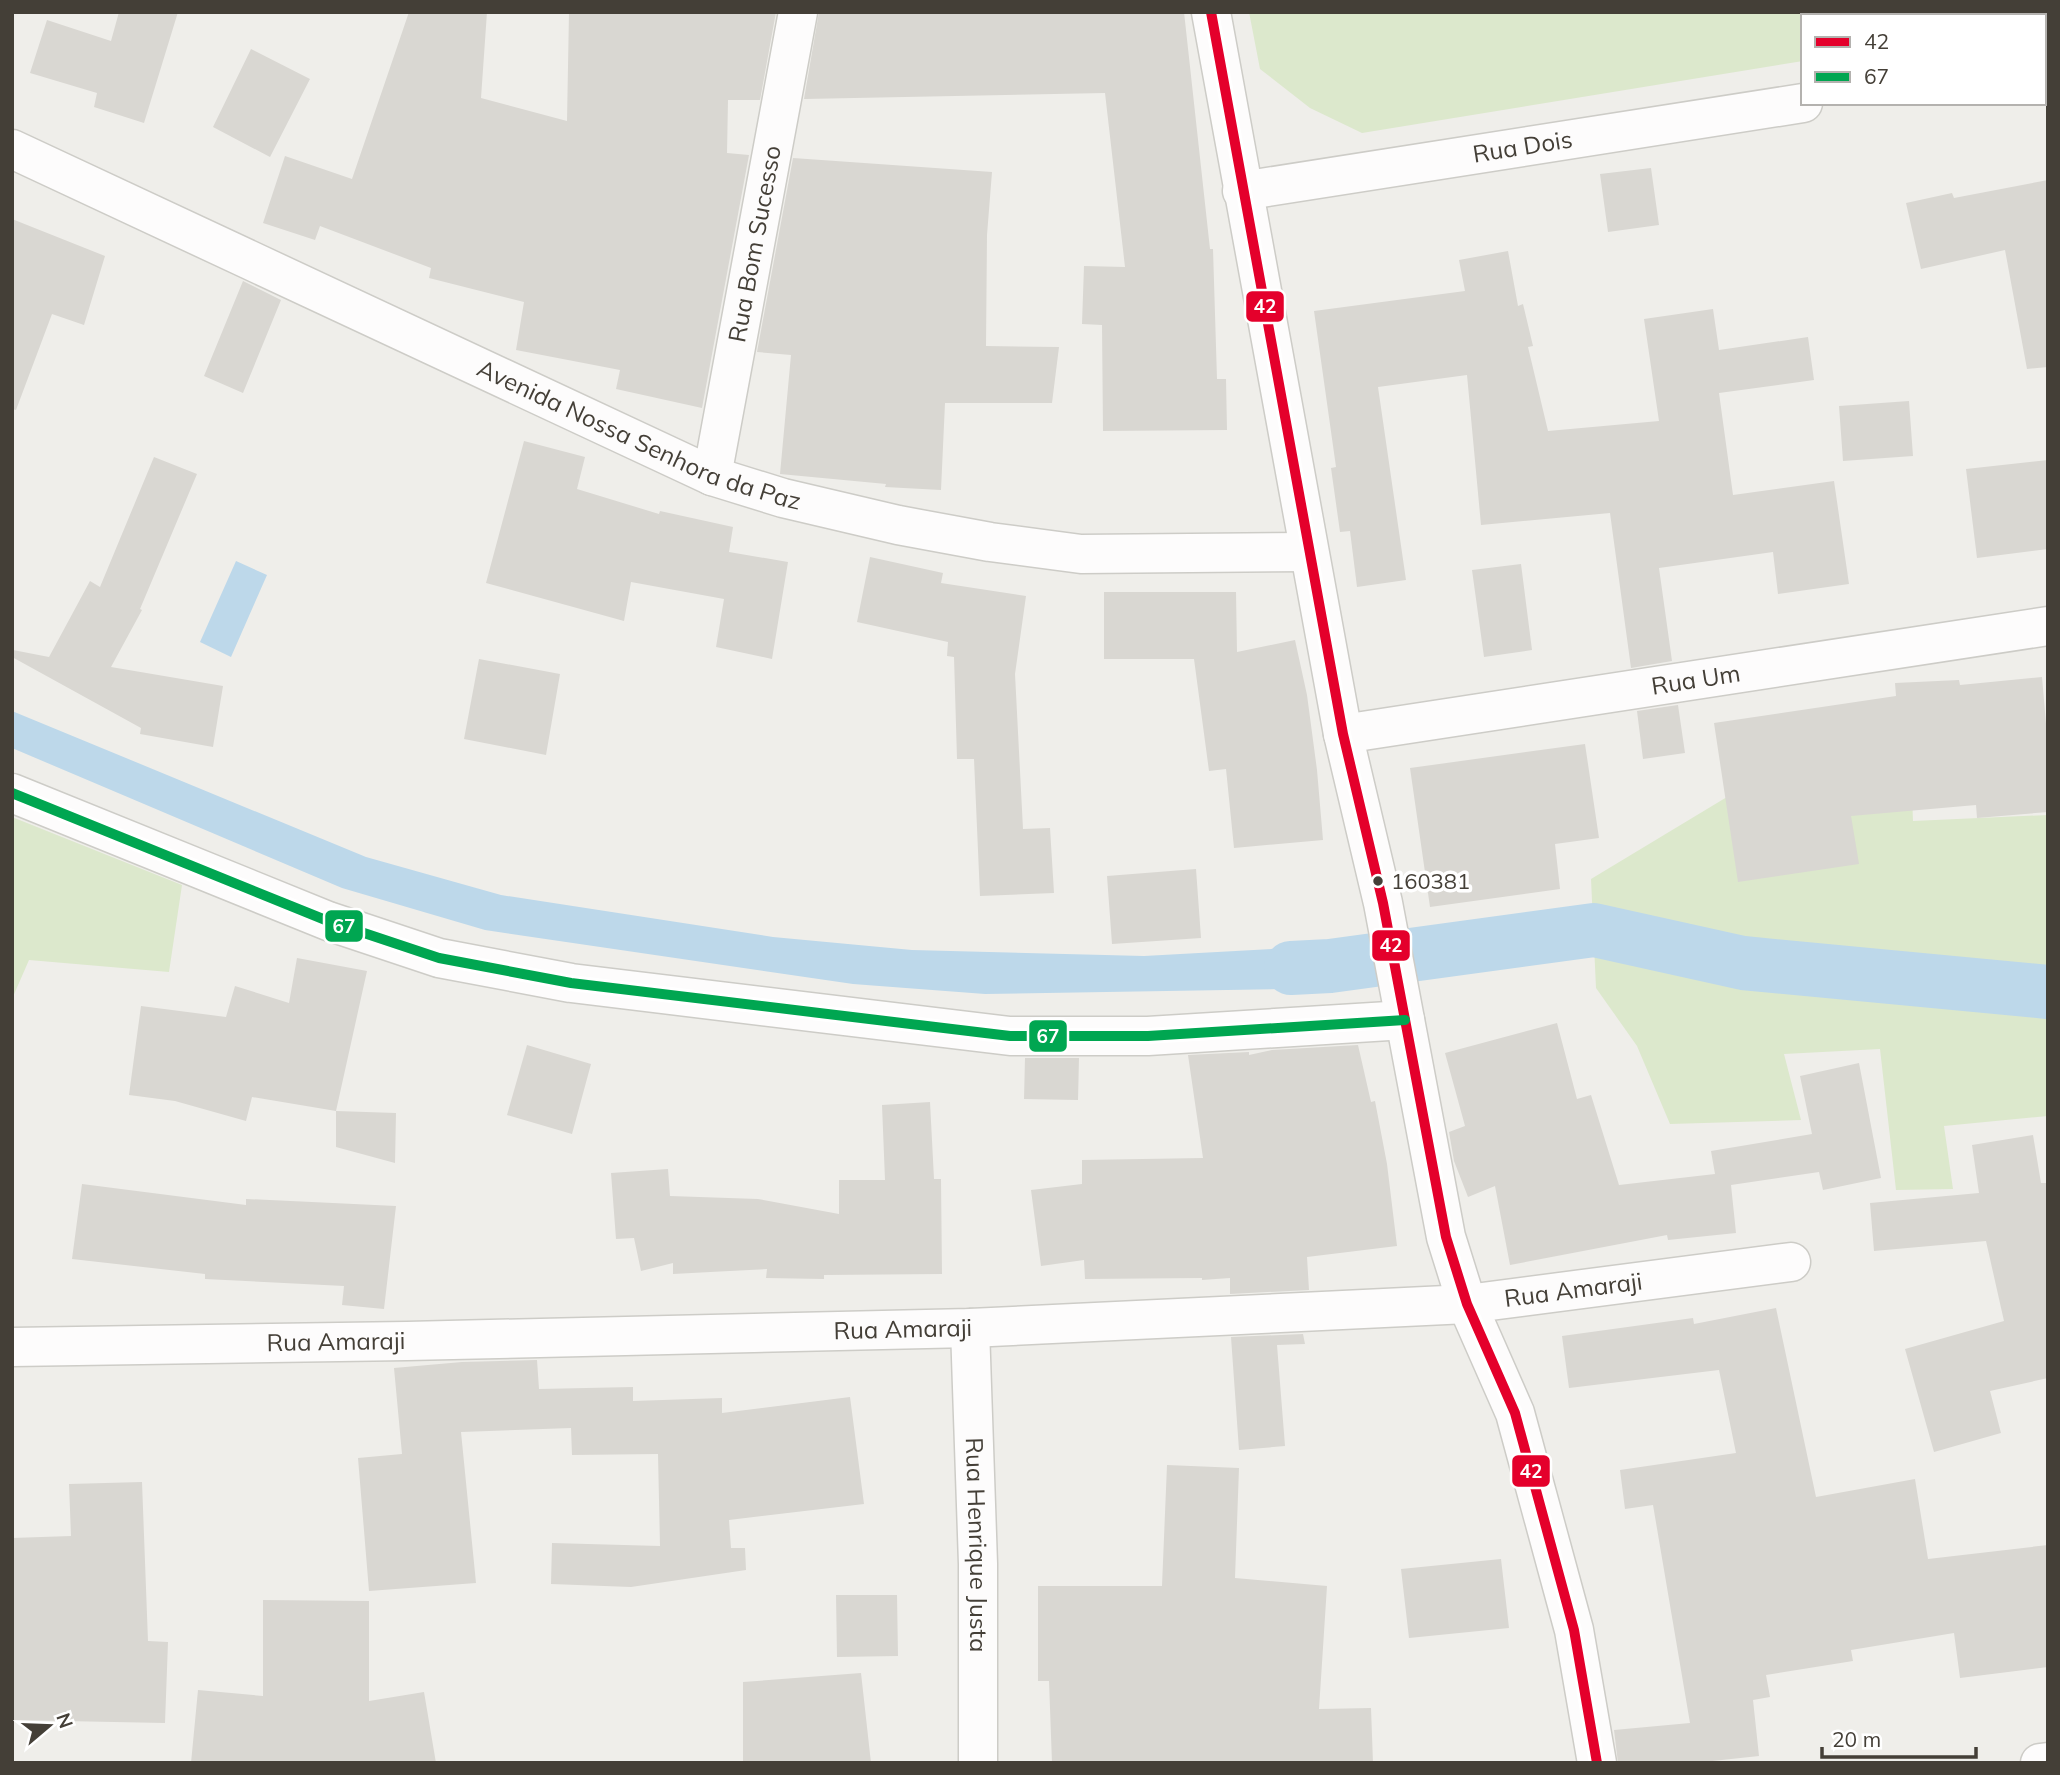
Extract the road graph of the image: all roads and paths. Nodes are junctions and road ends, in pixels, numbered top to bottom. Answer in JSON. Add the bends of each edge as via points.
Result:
{"nodes":[{"id":1,"x":798,"y":12,"type":"edge"},
{"id":2,"x":1211,"y":12,"type":"edge"},
{"id":3,"x":1801,"y":103,"type":"edge"},
{"id":4,"x":12,"y":149,"type":"edge"},
{"id":5,"x":1242,"y":191,"type":"junction"},
{"id":6,"x":712,"y":476,"type":"junction"},
{"id":7,"x":1309,"y":552,"type":"junction"},
{"id":8,"x":2048,"y":626,"type":"edge"},
{"id":9,"x":1343,"y":734,"type":"junction"},
{"id":10,"x":12,"y":793,"type":"edge"},
{"id":11,"x":1402,"y":1007,"type":"junction"},
{"id":12,"x":1791,"y":1262,"type":"dead end"},
{"id":13,"x":1467,"y":1304,"type":"junction"},
{"id":14,"x":970,"y":1328,"type":"junction"},
{"id":15,"x":12,"y":1347,"type":"edge"},
{"id":16,"x":2048,"y":1762,"type":"edge"},
{"id":17,"x":978,"y":1763,"type":"edge"},
{"id":18,"x":1597,"y":1763,"type":"edge"},
{"id":19,"x":2040,"y":1763,"type":"edge"}],
"edges":[{"from":1,"to":6,"type":"street","name":"Rua Bom Sucesso"},
{"from":2,"to":5,"type":"street"},
{"from":3,"to":5,"type":"street","name":"Rua Dois"},
{"from":4,"to":6,"type":"street","name":"Avenida Nossa Senhora da Paz"},
{"from":5,"to":7,"type":"street"},
{"from":6,"to":7,"type":"street","name":"Avenida Nossa Senhora da Paz","via":[[898,525],[1081,554]]},
{"from":7,"to":9,"type":"street"},
{"from":8,"to":9,"type":"street","name":"Rua Um"},
{"from":9,"to":11,"type":"street"},
{"from":10,"to":11,"type":"street","via":[[328,921],[439,958],[571,983],[1010,1036],[1148,1035]]},
{"from":11,"to":13,"type":"street","via":[[1447,1237]]},
{"from":12,"to":13,"type":"street","name":"Rua Amaraji"},
{"from":13,"to":14,"type":"street","name":"Rua Amaraji"},
{"from":13,"to":18,"type":"street","via":[[1515,1413],[1574,1630]]},
{"from":14,"to":15,"type":"street","name":"Rua Amaraji"},
{"from":14,"to":17,"type":"street","name":"Rua Henrique Justa","via":[[978,1564]]},
{"from":16,"to":19,"type":"street"}]}
